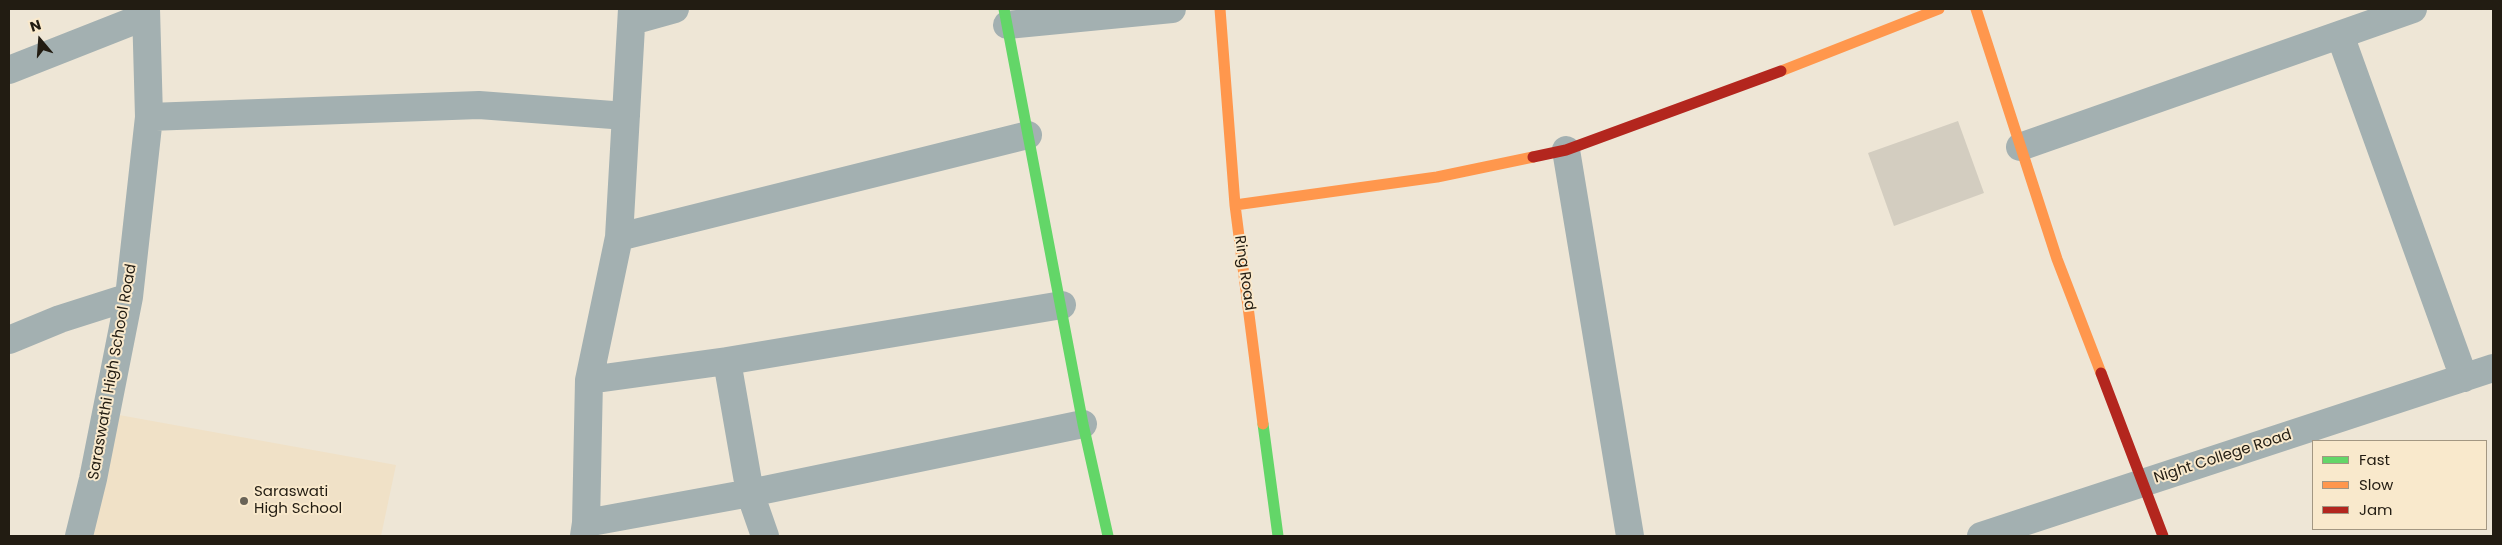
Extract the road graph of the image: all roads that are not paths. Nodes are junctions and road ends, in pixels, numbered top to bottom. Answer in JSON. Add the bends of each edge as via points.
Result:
{"nodes":[{"id":1,"x":675,"y":9,"type":"edge"},
{"id":2,"x":1172,"y":9,"type":"edge"},
{"id":3,"x":1220,"y":9,"type":"edge"},
{"id":4,"x":1939,"y":9,"type":"edge"},
{"id":5,"x":1976,"y":9,"type":"edge"},
{"id":6,"x":2413,"y":9,"type":"edge"},
{"id":7,"x":146,"y":13,"type":"edge"},
{"id":8,"x":632,"y":15,"type":"edge"},
{"id":9,"x":1006,"y":17,"type":"edge"},
{"id":10,"x":2340,"y":35,"type":"junction"},
{"id":11,"x":9,"y":70,"type":"edge"},
{"id":12,"x":626,"y":116,"type":"junction"},
{"id":13,"x":149,"y":117,"type":"junction"},
{"id":14,"x":1028,"y":135,"type":"junction"},
{"id":15,"x":2020,"y":147,"type":"junction"},
{"id":16,"x":1566,"y":150,"type":"junction"},
{"id":17,"x":1234,"y":205,"type":"junction"},
{"id":18,"x":619,"y":237,"type":"junction"},
{"id":19,"x":129,"y":296,"type":"junction"},
{"id":20,"x":1062,"y":305,"type":"junction"},
{"id":21,"x":9,"y":340,"type":"edge"},
{"id":22,"x":727,"y":361,"type":"junction"},
{"id":23,"x":2493,"y":368,"type":"edge"},
{"id":24,"x":2464,"y":378,"type":"junction"},
{"id":25,"x":589,"y":380,"type":"junction"},
{"id":26,"x":1083,"y":424,"type":"junction"},
{"id":27,"x":2143,"y":483,"type":"junction"},
{"id":28,"x":750,"y":493,"type":"junction"},
{"id":29,"x":585,"y":530,"type":"edge"},
{"id":30,"x":79,"y":536,"type":"edge"},
{"id":31,"x":765,"y":536,"type":"edge"},
{"id":32,"x":1108,"y":536,"type":"edge"},
{"id":33,"x":1278,"y":536,"type":"edge"},
{"id":34,"x":1630,"y":536,"type":"edge"},
{"id":35,"x":1981,"y":536,"type":"edge"},
{"id":36,"x":2163,"y":536,"type":"edge"}],
"edges":[{"from":1,"to":8,"type":"street"},
{"from":2,"to":9,"type":"street"},
{"from":3,"to":17,"type":"street","name":"Ring Road"},
{"from":4,"to":16,"type":"street","via":[[1735,89]]},
{"from":5,"to":15,"type":"street"},
{"from":6,"to":10,"type":"street"},
{"from":7,"to":11,"type":"street"},
{"from":7,"to":13,"type":"street","name":"Saraswathi High School Road"},
{"from":8,"to":12,"type":"street"},
{"from":9,"to":14,"type":"street"},
{"from":10,"to":15,"type":"street"},
{"from":10,"to":24,"type":"street"},
{"from":12,"to":13,"type":"street","via":[[479,105]]},
{"from":12,"to":18,"type":"street"},
{"from":13,"to":19,"type":"street","name":"Saraswathi High School Road"},
{"from":14,"to":18,"type":"street"},
{"from":14,"to":20,"type":"street"},
{"from":15,"to":27,"type":"street","via":[[2057,258]]},
{"from":16,"to":17,"type":"street","via":[[1437,177]]},
{"from":16,"to":34,"type":"street"},
{"from":17,"to":33,"type":"street","name":"Ring Road"},
{"from":18,"to":25,"type":"street"},
{"from":19,"to":21,"type":"street"},
{"from":19,"to":30,"type":"street","name":"Saraswathi High School Road"},
{"from":20,"to":22,"type":"street"},
{"from":20,"to":26,"type":"street"},
{"from":22,"to":25,"type":"street"},
{"from":22,"to":28,"type":"street"},
{"from":23,"to":24,"type":"street","name":"Night College Road"},
{"from":24,"to":27,"type":"street","name":"Night College Road"},
{"from":25,"to":29,"type":"street"},
{"from":26,"to":28,"type":"street"},
{"from":26,"to":32,"type":"street"},
{"from":27,"to":35,"type":"street","name":"Night College Road"},
{"from":27,"to":36,"type":"street"},
{"from":28,"to":29,"type":"street"},
{"from":28,"to":31,"type":"street"}]}
